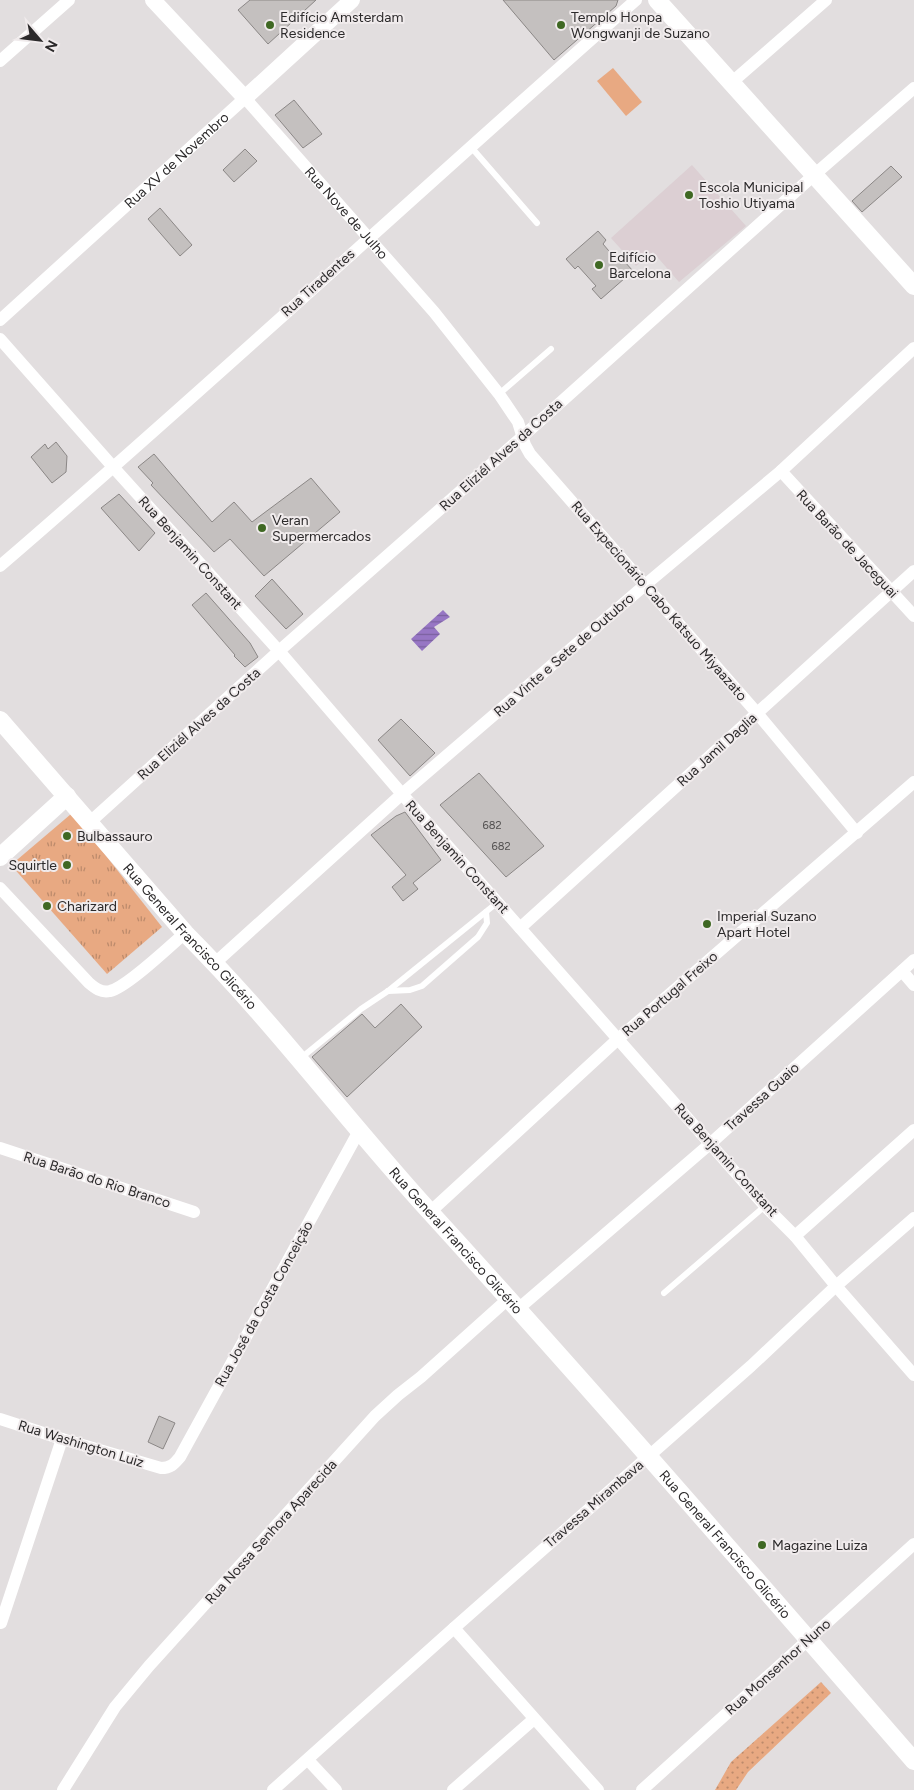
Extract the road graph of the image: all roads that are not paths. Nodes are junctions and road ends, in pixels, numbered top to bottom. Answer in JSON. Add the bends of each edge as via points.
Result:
{"nodes":[{"id":1,"x":69,"y":0,"type":"edge"},
{"id":2,"x":153,"y":0,"type":"edge"},
{"id":3,"x":352,"y":0,"type":"edge"},
{"id":4,"x":636,"y":0,"type":"edge"},
{"id":5,"x":657,"y":0,"type":"edge"},
{"id":6,"x":826,"y":0,"type":"edge"},
{"id":7,"x":0,"y":61,"type":"edge"},
{"id":8,"x":731,"y":83,"type":"junction"},
{"id":9,"x":914,"y":88,"type":"edge"},
{"id":10,"x":245,"y":98,"type":"junction"},
{"id":11,"x":471,"y":147,"type":"junction"},
{"id":12,"x":814,"y":175,"type":"junction"},
{"id":13,"x":537,"y":223,"type":"dead end"},
{"id":14,"x":369,"y":237,"type":"junction"},
{"id":15,"x":912,"y":279,"type":"edge"},
{"id":16,"x":0,"y":320,"type":"edge"},
{"id":17,"x":0,"y":339,"type":"edge"},
{"id":18,"x":914,"y":348,"type":"edge"},
{"id":19,"x":551,"y":349,"type":"dead end"},
{"id":20,"x":499,"y":394,"type":"junction"},
{"id":21,"x":522,"y":437,"type":"junction"},
{"id":22,"x":114,"y":468,"type":"junction"},
{"id":23,"x":781,"y":471,"type":"junction"},
{"id":24,"x":0,"y":566,"type":"edge"},
{"id":25,"x":914,"y":571,"type":"edge"},
{"id":26,"x":645,"y":585,"type":"junction"},
{"id":27,"x":892,"y":591,"type":"junction"},
{"id":28,"x":914,"y":616,"type":"edge"},
{"id":29,"x":278,"y":652,"type":"junction"},
{"id":30,"x":757,"y":713,"type":"junction"},
{"id":31,"x":0,"y":720,"type":"edge"},
{"id":32,"x":914,"y":782,"type":"edge"},
{"id":33,"x":402,"y":794,"type":"junction"},
{"id":34,"x":67,"y":796,"type":"junction"},
{"id":35,"x":90,"y":822,"type":"junction"},
{"id":36,"x":857,"y":833,"type":"junction"},
{"id":37,"x":0,"y":857,"type":"edge"},
{"id":38,"x":0,"y":888,"type":"edge"},
{"id":39,"x":498,"y":902,"type":"junction"},
{"id":40,"x":486,"y":912,"type":"junction"},
{"id":41,"x":520,"y":928,"type":"junction"},
{"id":42,"x":185,"y":934,"type":"junction"},
{"id":43,"x":914,"y":960,"type":"edge"},
{"id":44,"x":215,"y":963,"type":"junction"},
{"id":45,"x":902,"y":971,"type":"junction"},
{"id":46,"x":914,"y":985,"type":"edge"},
{"id":47,"x":388,"y":991,"type":"junction"},
{"id":48,"x":618,"y":1039,"type":"junction"},
{"id":49,"x":300,"y":1060,"type":"junction"},
{"id":50,"x":359,"y":1130,"type":"junction"},
{"id":51,"x":914,"y":1130,"type":"edge"},
{"id":52,"x":711,"y":1143,"type":"junction"},
{"id":53,"x":0,"y":1148,"type":"edge"},
{"id":54,"x":765,"y":1206,"type":"junction"},
{"id":55,"x":194,"y":1212,"type":"dead end"},
{"id":56,"x":430,"y":1212,"type":"junction"},
{"id":57,"x":914,"y":1218,"type":"edge"},
{"id":58,"x":795,"y":1236,"type":"junction"},
{"id":59,"x":836,"y":1286,"type":"junction"},
{"id":60,"x":664,"y":1293,"type":"dead end"},
{"id":61,"x":513,"y":1304,"type":"junction"},
{"id":62,"x":914,"y":1375,"type":"edge"},
{"id":63,"x":0,"y":1419,"type":"edge"},
{"id":64,"x":62,"y":1440,"type":"junction"},
{"id":65,"x":649,"y":1456,"type":"junction"},
{"id":66,"x":161,"y":1468,"type":"joint"},
{"id":67,"x":914,"y":1544,"type":"edge"},
{"id":68,"x":1,"y":1623,"type":"dead end"},
{"id":69,"x":454,"y":1628,"type":"junction"},
{"id":70,"x":807,"y":1640,"type":"junction"},
{"id":71,"x":534,"y":1719,"type":"junction"},
{"id":72,"x":308,"y":1760,"type":"junction"},
{"id":73,"x":914,"y":1761,"type":"edge"},
{"id":74,"x":63,"y":1790,"type":"edge"},
{"id":75,"x":273,"y":1790,"type":"edge"},
{"id":76,"x":336,"y":1790,"type":"edge"},
{"id":77,"x":453,"y":1790,"type":"edge"},
{"id":78,"x":598,"y":1790,"type":"edge"},
{"id":79,"x":642,"y":1790,"type":"edge"}],
"edges":[{"from":1,"to":7,"type":"street"},
{"from":2,"to":10,"type":"street","name":"Rua Nove de Julho"},
{"from":3,"to":10,"type":"street","name":"Rua XV de Novembro"},
{"from":4,"to":11,"type":"street","name":"Rua Tiradentes"},
{"from":5,"to":8,"type":"main road"},
{"from":6,"to":8,"type":"street"},
{"from":8,"to":12,"type":"main road"},
{"from":9,"to":12,"type":"street","name":"Rua Eliziél Alves da Costa"},
{"from":10,"to":14,"type":"street","name":"Rua Nove de Julho"},
{"from":10,"to":16,"type":"street","name":"Rua XV de Novembro"},
{"from":11,"to":13,"type":"lane"},
{"from":11,"to":14,"type":"street","name":"Rua Tiradentes"},
{"from":12,"to":15,"type":"main road"},
{"from":12,"to":21,"type":"street","name":"Rua Eliziél Alves da Costa"},
{"from":14,"to":20,"type":"street","name":"Rua Nove de Julho"},
{"from":14,"to":22,"type":"street","name":"Rua Tiradentes"},
{"from":17,"to":22,"type":"street","name":"Rua Benjamin Constant"},
{"from":18,"to":23,"type":"street","name":"Rua Vinte e Sete de Outubro"},
{"from":19,"to":20,"type":"lane"},
{"from":20,"to":21,"type":"street","name":"Rua Nove de Julho","via":[[518,422]]},
{"from":21,"to":26,"type":"street","name":"Rua Expecionário Cabo Katsuo Miyaazato","via":[[530,454]]},
{"from":21,"to":29,"type":"street","name":"Rua Eliziél Alves da Costa"},
{"from":22,"to":24,"type":"street","name":"Rua Tiradentes"},
{"from":22,"to":29,"type":"street","name":"Rua Benjamin Constant"},
{"from":23,"to":26,"type":"street","name":"Rua Vinte e Sete de Outubro"},
{"from":23,"to":27,"type":"street","name":"Rua Barão de Jaceguai"},
{"from":25,"to":27,"type":"street","name":"Rua Jamil Daglia"},
{"from":26,"to":30,"type":"street","name":"Rua Expecionário Cabo Katsuo Miyaazato"},
{"from":26,"to":33,"type":"street","name":"Rua Vinte e Sete de Outubro"},
{"from":27,"to":28,"type":"street","name":"Rua Barão de Jaceguai"},
{"from":27,"to":30,"type":"street","name":"Rua Jamil Daglia"},
{"from":29,"to":33,"type":"street","name":"Rua Benjamin Constant"},
{"from":29,"to":35,"type":"street","name":"Rua Eliziél Alves da Costa"},
{"from":30,"to":36,"type":"street","name":"Rua Expecionário Cabo Katsuo Miyaazato"},
{"from":30,"to":41,"type":"street","name":"Rua Jamil Daglia"},
{"from":31,"to":34,"type":"main road","name":"Rua General Francisco Glicério"},
{"from":32,"to":36,"type":"street","name":"Rua Portugal Freixo"},
{"from":33,"to":39,"type":"street","name":"Rua Benjamin Constant"},
{"from":33,"to":44,"type":"street","name":"Rua Vinte e Sete de Outubro"},
{"from":34,"to":35,"type":"main road","name":"Rua General Francisco Glicério"},
{"from":34,"to":37,"type":"main road"},
{"from":35,"to":42,"type":"main road","name":"Rua General Francisco Glicério"},
{"from":36,"to":48,"type":"street","name":"Rua Portugal Freixo"},
{"from":38,"to":42,"type":"street","via":[[89,983],[101,991],[117,989],[128,982]]},
{"from":39,"to":40,"type":"lane"},
{"from":39,"to":41,"type":"street","name":"Rua Benjamin Constant"},
{"from":40,"to":47,"type":"lane"},
{"from":40,"to":47,"type":"lane","via":[[487,923],[478,937],[422,986]]},
{"from":41,"to":48,"type":"street","name":"Rua Benjamin Constant"},
{"from":42,"to":44,"type":"main road","name":"Rua General Francisco Glicério"},
{"from":43,"to":45,"type":"street","name":"Travessa Guaio"},
{"from":44,"to":49,"type":"main road","name":"Rua General Francisco Glicério"},
{"from":45,"to":46,"type":"street"},
{"from":45,"to":52,"type":"street","name":"Travessa Guaio"},
{"from":47,"to":49,"type":"lane"},
{"from":48,"to":52,"type":"street","name":"Rua Benjamin Constant"},
{"from":48,"to":56,"type":"street","name":"Rua Portugal Freixo"},
{"from":49,"to":50,"type":"main road","name":"Rua General Francisco Glicério"},
{"from":50,"to":56,"type":"main road","name":"Rua General Francisco Glicério"},
{"from":50,"to":66,"type":"street","name":"Rua José da Costa Conceição","via":[[180,1457],[168,1468]]},
{"from":51,"to":58,"type":"street"},
{"from":52,"to":54,"type":"street","name":"Rua Benjamin Constant"},
{"from":52,"to":61,"type":"street","name":"Travessa Guaio"},
{"from":53,"to":55,"type":"street","name":"Rua Barão do Rio Branco"},
{"from":54,"to":58,"type":"street","name":"Rua Benjamin Constant"},
{"from":54,"to":60,"type":"lane"},
{"from":56,"to":61,"type":"main road","name":"Rua General Francisco Glicério"},
{"from":57,"to":59,"type":"street","name":"Travessa Mirambava"},
{"from":58,"to":59,"type":"street","name":"Rua Benjamin Constant"},
{"from":59,"to":62,"type":"street","name":"Rua Benjamin Constant"},
{"from":59,"to":65,"type":"street","name":"Travessa Mirambava"},
{"from":61,"to":65,"type":"main road","name":"Rua General Francisco Glicério"},
{"from":61,"to":74,"type":"street","name":"Rua Nossa Senhora Aparecida","via":[[375,1416],[125,1694]]},
{"from":63,"to":64,"type":"street","name":"Rua Washington Luiz"},
{"from":64,"to":66,"type":"street","name":"Rua Washington Luiz"},
{"from":64,"to":68,"type":"street"},
{"from":65,"to":69,"type":"street","name":"Travessa Mirambava"},
{"from":65,"to":70,"type":"main road","name":"Rua General Francisco Glicério"},
{"from":67,"to":70,"type":"street","name":"Rua Monsenhor Nuno"},
{"from":69,"to":71,"type":"street"},
{"from":69,"to":72,"type":"street","name":"Travessa Mirambava"},
{"from":70,"to":73,"type":"main road","name":"Rua General Francisco Glicério"},
{"from":70,"to":79,"type":"street","name":"Rua Monsenhor Nuno"},
{"from":71,"to":77,"type":"street"},
{"from":71,"to":78,"type":"street"},
{"from":72,"to":75,"type":"street","name":"Travessa Mirambava"},
{"from":72,"to":76,"type":"street"}]}
